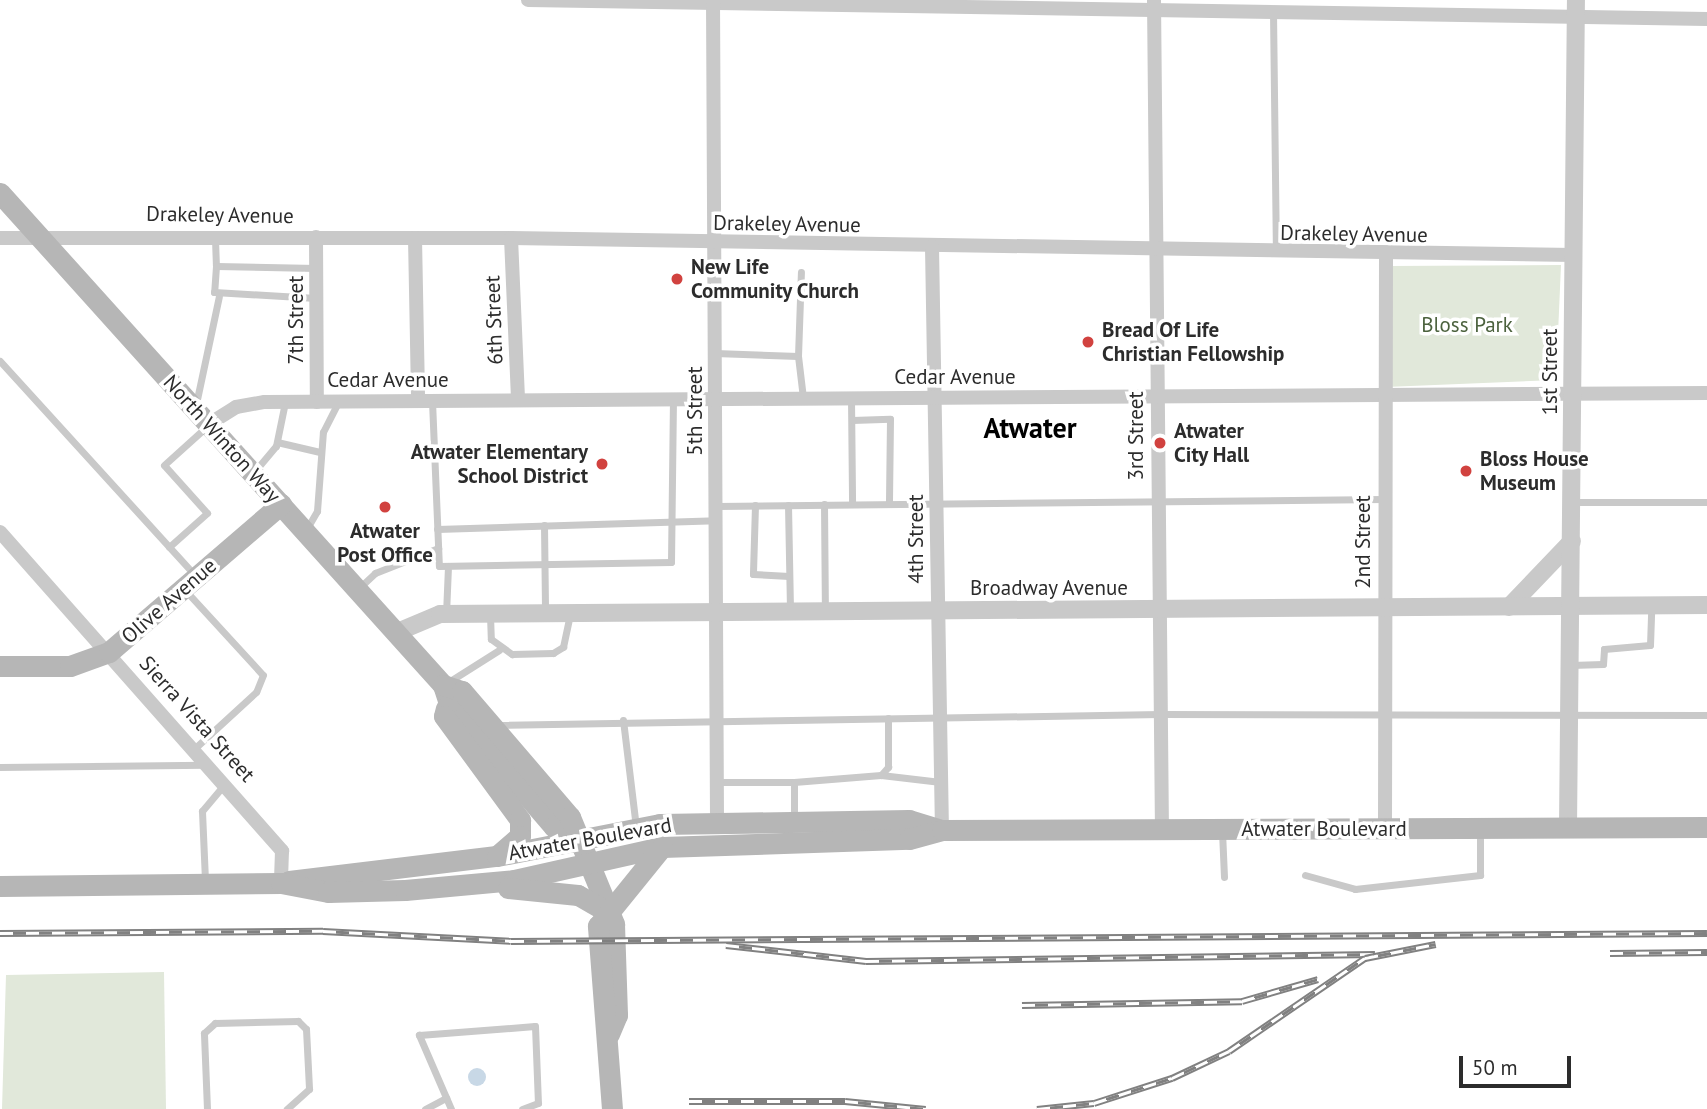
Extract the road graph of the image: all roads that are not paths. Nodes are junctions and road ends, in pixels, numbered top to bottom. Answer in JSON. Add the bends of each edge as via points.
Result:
{"nodes":[{"id":1,"x":527,"y":0,"type":"edge"},
{"id":2,"x":713,"y":1,"type":"edge"},
{"id":3,"x":1154,"y":5,"type":"edge"},
{"id":4,"x":1576,"y":9,"type":"edge"},
{"id":5,"x":1273,"y":12,"type":"junction"},
{"id":6,"x":1707,"y":19,"type":"edge"},
{"id":7,"x":0,"y":193,"type":"edge"},
{"id":8,"x":37,"y":234,"type":"junction"},
{"id":9,"x":215,"y":236,"type":"junction"},
{"id":10,"x":316,"y":237,"type":"junction"},
{"id":11,"x":0,"y":238,"type":"edge"},
{"id":12,"x":415,"y":238,"type":"junction"},
{"id":13,"x":512,"y":238,"type":"junction"},
{"id":14,"x":715,"y":244,"type":"junction"},
{"id":15,"x":932,"y":247,"type":"junction"},
{"id":16,"x":1156,"y":251,"type":"junction"},
{"id":17,"x":1276,"y":253,"type":"junction"},
{"id":18,"x":1386,"y":255,"type":"junction"},
{"id":19,"x":1574,"y":255,"type":"junction"},
{"id":20,"x":216,"y":266,"type":"junction"},
{"id":21,"x":316,"y":268,"type":"junction"},
{"id":22,"x":801,"y":272,"type":"dead end"},
{"id":23,"x":219,"y":296,"type":"junction"},
{"id":24,"x":316,"y":298,"type":"junction"},
{"id":25,"x":715,"y":353,"type":"junction"},
{"id":26,"x":798,"y":356,"type":"junction"},
{"id":27,"x":0,"y":361,"type":"edge"},
{"id":28,"x":1707,"y":393,"type":"edge"},
{"id":29,"x":1573,"y":395,"type":"junction"},
{"id":30,"x":1156,"y":397,"type":"junction"},
{"id":31,"x":1384,"y":397,"type":"junction"},
{"id":32,"x":716,"y":398,"type":"junction"},
{"id":33,"x":803,"y":398,"type":"junction"},
{"id":34,"x":851,"y":398,"type":"junction"},
{"id":35,"x":936,"y":398,"type":"junction"},
{"id":36,"x":673,"y":399,"type":"junction"},
{"id":37,"x":518,"y":400,"type":"junction"},
{"id":38,"x":425,"y":401,"type":"junction"},
{"id":39,"x":285,"y":402,"type":"junction"},
{"id":40,"x":317,"y":402,"type":"junction"},
{"id":41,"x":338,"y":402,"type":"junction"},
{"id":42,"x":202,"y":416,"type":"junction"},
{"id":43,"x":852,"y":420,"type":"junction"},
{"id":44,"x":277,"y":442,"type":"junction"},
{"id":45,"x":320,"y":452,"type":"junction"},
{"id":46,"x":253,"y":472,"type":"junction"},
{"id":47,"x":1384,"y":499,"type":"junction"},
{"id":48,"x":1572,"y":502,"type":"junction"},
{"id":49,"x":1707,"y":502,"type":"edge"},
{"id":50,"x":852,"y":503,"type":"junction"},
{"id":51,"x":937,"y":503,"type":"junction"},
{"id":52,"x":1157,"y":503,"type":"junction"},
{"id":53,"x":281,"y":504,"type":"junction"},
{"id":54,"x":824,"y":504,"type":"junction"},
{"id":55,"x":889,"y":504,"type":"junction"},
{"id":56,"x":755,"y":505,"type":"junction"},
{"id":57,"x":788,"y":505,"type":"junction"},
{"id":58,"x":717,"y":513,"type":"junction"},
{"id":59,"x":671,"y":521,"type":"junction"},
{"id":60,"x":544,"y":525,"type":"junction"},
{"id":61,"x":437,"y":529,"type":"junction"},
{"id":62,"x":305,"y":531,"type":"junction"},
{"id":63,"x":0,"y":532,"type":"edge"},
{"id":64,"x":1572,"y":541,"type":"junction"},
{"id":65,"x":169,"y":547,"type":"junction"},
{"id":66,"x":438,"y":548,"type":"junction"},
{"id":67,"x":544,"y":564,"type":"junction"},
{"id":68,"x":448,"y":566,"type":"junction"},
{"id":69,"x":789,"y":576,"type":"junction"},
{"id":70,"x":191,"y":583,"type":"junction"},
{"id":71,"x":357,"y":590,"type":"junction"},
{"id":72,"x":1651,"y":606,"type":"junction"},
{"id":73,"x":1707,"y":606,"type":"edge"},
{"id":74,"x":1508,"y":607,"type":"junction"},
{"id":75,"x":1571,"y":607,"type":"junction"},
{"id":76,"x":1384,"y":609,"type":"junction"},
{"id":77,"x":1158,"y":610,"type":"junction"},
{"id":78,"x":937,"y":611,"type":"junction"},
{"id":79,"x":790,"y":612,"type":"junction"},
{"id":80,"x":825,"y":612,"type":"junction"},
{"id":81,"x":718,"y":613,"type":"junction"},
{"id":82,"x":446,"y":614,"type":"junction"},
{"id":83,"x":489,"y":614,"type":"junction"},
{"id":84,"x":545,"y":614,"type":"junction"},
{"id":85,"x":570,"y":614,"type":"junction"},
{"id":86,"x":395,"y":632,"type":"junction"},
{"id":87,"x":499,"y":650,"type":"junction"},
{"id":88,"x":109,"y":652,"type":"junction"},
{"id":89,"x":1570,"y":665,"type":"junction"},
{"id":90,"x":0,"y":666,"type":"edge"},
{"id":91,"x":446,"y":695,"type":"junction"},
{"id":92,"x":1160,"y":714,"type":"junction"},
{"id":93,"x":1384,"y":714,"type":"junction"},
{"id":94,"x":1707,"y":715,"type":"edge"},
{"id":95,"x":939,"y":716,"type":"junction"},
{"id":96,"x":1570,"y":717,"type":"junction"},
{"id":97,"x":717,"y":718,"type":"junction"},
{"id":98,"x":888,"y":718,"type":"junction"},
{"id":99,"x":623,"y":720,"type":"junction"},
{"id":100,"x":493,"y":726,"type":"junction"},
{"id":101,"x":195,"y":748,"type":"junction"},
{"id":102,"x":210,"y":765,"type":"junction"},
{"id":103,"x":0,"y":767,"type":"edge"},
{"id":104,"x":881,"y":775,"type":"junction"},
{"id":105,"x":717,"y":782,"type":"junction"},
{"id":106,"x":793,"y":782,"type":"junction"},
{"id":107,"x":940,"y":782,"type":"junction"},
{"id":108,"x":227,"y":783,"type":"junction"},
{"id":109,"x":716,"y":821,"type":"junction"},
{"id":110,"x":794,"y":821,"type":"junction"},
{"id":111,"x":636,"y":827,"type":"junction"},
{"id":112,"x":1480,"y":828,"type":"junction"},
{"id":113,"x":1568,"y":828,"type":"junction"},
{"id":114,"x":1707,"y":828,"type":"edge"},
{"id":115,"x":1384,"y":829,"type":"junction"},
{"id":116,"x":942,"y":830,"type":"junction"},
{"id":117,"x":1222,"y":830,"type":"junction"},
{"id":118,"x":1161,"y":831,"type":"junction"},
{"id":119,"x":578,"y":843,"type":"junction"},
{"id":120,"x":662,"y":847,"type":"junction"},
{"id":121,"x":497,"y":856,"type":"junction"},
{"id":122,"x":590,"y":866,"type":"junction"},
{"id":123,"x":1305,"y":875,"type":"dead end"},
{"id":124,"x":1224,"y":877,"type":"dead end"},
{"id":125,"x":281,"y":883,"type":"junction"},
{"id":126,"x":205,"y":884,"type":"junction"},
{"id":127,"x":475,"y":885,"type":"junction"},
{"id":128,"x":0,"y":886,"type":"edge"},
{"id":129,"x":606,"y":911,"type":"junction"},
{"id":130,"x":446,"y":1098,"type":"junction"},
{"id":131,"x":207,"y":1109,"type":"edge"},
{"id":132,"x":287,"y":1109,"type":"edge"},
{"id":133,"x":425,"y":1109,"type":"edge"},
{"id":134,"x":450,"y":1109,"type":"edge"},
{"id":135,"x":522,"y":1109,"type":"edge"},
{"id":136,"x":612,"y":1109,"type":"edge"}],
"edges":[{"from":1,"to":2,"type":"street"},
{"from":2,"to":3,"type":"street"},
{"from":2,"to":14,"type":"street","name":"5th Street"},
{"from":3,"to":5,"type":"street"},
{"from":3,"to":16,"type":"street","name":"3rd Street"},
{"from":4,"to":5,"type":"street"},
{"from":4,"to":6,"type":"street"},
{"from":4,"to":19,"type":"street","name":"1st Street"},
{"from":5,"to":17,"type":"lane"},
{"from":7,"to":8,"type":"main road","name":"North Winton Way"},
{"from":8,"to":9,"type":"street","name":"Drakeley Avenue"},
{"from":8,"to":11,"type":"street","name":"Drakeley Avenue"},
{"from":8,"to":42,"type":"main road","name":"North Winton Way"},
{"from":9,"to":10,"type":"street","name":"Drakeley Avenue"},
{"from":9,"to":20,"type":"lane"},
{"from":10,"to":12,"type":"street","name":"Drakeley Avenue"},
{"from":10,"to":21,"type":"street","name":"7th Street"},
{"from":12,"to":13,"type":"street","name":"Drakeley Avenue"},
{"from":12,"to":38,"type":"street"},
{"from":13,"to":14,"type":"street","name":"Drakeley Avenue"},
{"from":13,"to":37,"type":"street","name":"6th Street"},
{"from":14,"to":15,"type":"street","name":"Drakeley Avenue"},
{"from":14,"to":25,"type":"street","name":"5th Street"},
{"from":15,"to":16,"type":"street","name":"Drakeley Avenue"},
{"from":15,"to":35,"type":"street","name":"4th Street"},
{"from":16,"to":17,"type":"street","name":"Drakeley Avenue"},
{"from":16,"to":30,"type":"street","name":"3rd Street"},
{"from":17,"to":18,"type":"street","name":"Drakeley Avenue"},
{"from":18,"to":19,"type":"street","name":"Drakeley Avenue"},
{"from":18,"to":31,"type":"street","name":"2nd Street"},
{"from":19,"to":29,"type":"street","name":"1st Street"},
{"from":20,"to":21,"type":"lane"},
{"from":20,"to":23,"type":"lane"},
{"from":21,"to":24,"type":"street","name":"7th Street"},
{"from":22,"to":26,"type":"lane"},
{"from":23,"to":24,"type":"lane"},
{"from":23,"to":42,"type":"lane"},
{"from":24,"to":40,"type":"street","name":"7th Street"},
{"from":25,"to":26,"type":"lane"},
{"from":25,"to":32,"type":"street","name":"5th Street"},
{"from":26,"to":33,"type":"lane"},
{"from":27,"to":65,"type":"lane"},
{"from":28,"to":29,"type":"street","name":"Cedar Avenue"},
{"from":29,"to":31,"type":"street","name":"Cedar Avenue"},
{"from":29,"to":48,"type":"street","name":"1st Street"},
{"from":30,"to":31,"type":"street","name":"Cedar Avenue"},
{"from":30,"to":35,"type":"street","name":"Cedar Avenue"},
{"from":30,"to":52,"type":"street","name":"3rd Street"},
{"from":31,"to":47,"type":"street","name":"2nd Street"},
{"from":32,"to":33,"type":"street","name":"Cedar Avenue"},
{"from":32,"to":36,"type":"street","name":"Cedar Avenue"},
{"from":32,"to":58,"type":"street","name":"5th Street"},
{"from":33,"to":34,"type":"street","name":"Cedar Avenue"},
{"from":34,"to":35,"type":"street","name":"Cedar Avenue"},
{"from":34,"to":43,"type":"lane"},
{"from":35,"to":51,"type":"street","name":"4th Street"},
{"from":36,"to":37,"type":"street","name":"Cedar Avenue"},
{"from":36,"to":59,"type":"lane"},
{"from":37,"to":38,"type":"street","name":"Cedar Avenue"},
{"from":38,"to":41,"type":"street","name":"Cedar Avenue"},
{"from":38,"to":61,"type":"lane"},
{"from":39,"to":40,"type":"street","name":"Cedar Avenue"},
{"from":39,"to":42,"type":"street","name":"Cedar Avenue"},
{"from":39,"to":44,"type":"lane"},
{"from":40,"to":41,"type":"street","name":"Cedar Avenue"},
{"from":41,"to":45,"type":"lane"},
{"from":42,"to":46,"type":"main road","name":"North Winton Way"},
{"from":42,"to":65,"type":"lane","via":[[164,465],[207,513]]},
{"from":43,"to":50,"type":"lane"},
{"from":43,"to":55,"type":"lane","via":[[890,419]]},
{"from":44,"to":45,"type":"lane"},
{"from":44,"to":46,"type":"lane"},
{"from":45,"to":62,"type":"lane","via":[[317,511]]},
{"from":46,"to":53,"type":"main road","name":"North Winton Way"},
{"from":47,"to":52,"type":"lane"},
{"from":47,"to":76,"type":"street","name":"2nd Street"},
{"from":48,"to":49,"type":"lane"},
{"from":48,"to":64,"type":"street","name":"1st Street"},
{"from":50,"to":54,"type":"lane"},
{"from":50,"to":55,"type":"lane"},
{"from":51,"to":52,"type":"lane"},
{"from":51,"to":55,"type":"lane"},
{"from":51,"to":78,"type":"street","name":"4th Street"},
{"from":52,"to":77,"type":"street","name":"3rd Street"},
{"from":53,"to":62,"type":"main road","name":"North Winton Way"},
{"from":53,"to":70,"type":"main road","name":"Olive Avenue"},
{"from":54,"to":57,"type":"lane"},
{"from":54,"to":80,"type":"lane"},
{"from":56,"to":57,"type":"lane"},
{"from":56,"to":58,"type":"lane"},
{"from":56,"to":69,"type":"lane","via":[[753,574]]},
{"from":57,"to":69,"type":"lane"},
{"from":58,"to":59,"type":"lane"},
{"from":58,"to":81,"type":"street","name":"5th Street"},
{"from":59,"to":60,"type":"lane"},
{"from":59,"to":67,"type":"lane","via":[[671,562]]},
{"from":60,"to":61,"type":"lane"},
{"from":60,"to":67,"type":"lane"},
{"from":61,"to":66,"type":"lane"},
{"from":62,"to":71,"type":"main road","name":"North Winton Way"},
{"from":63,"to":88,"type":"street","name":"Sierra Vista Street"},
{"from":64,"to":74,"type":"street"},
{"from":64,"to":75,"type":"street","name":"1st Street"},
{"from":65,"to":70,"type":"lane"},
{"from":66,"to":68,"type":"lane","via":[[439,566]]},
{"from":66,"to":71,"type":"lane","via":[[374,572]]},
{"from":67,"to":68,"type":"lane"},
{"from":67,"to":84,"type":"lane"},
{"from":68,"to":82,"type":"lane"},
{"from":69,"to":79,"type":"lane"},
{"from":70,"to":88,"type":"main road","name":"Olive Avenue"},
{"from":70,"to":101,"type":"lane","via":[[263,675],[256,692]]},
{"from":71,"to":86,"type":"main road","name":"North Winton Way"},
{"from":72,"to":73,"type":"street","name":"Broadway Avenue"},
{"from":72,"to":75,"type":"street","name":"Broadway Avenue"},
{"from":72,"to":89,"type":"lane","via":[[1650,645],[1604,649],[1603,664]]},
{"from":74,"to":75,"type":"street","name":"Broadway Avenue"},
{"from":74,"to":76,"type":"street","name":"Broadway Avenue"},
{"from":75,"to":89,"type":"street","name":"1st Street"},
{"from":76,"to":77,"type":"street","name":"Broadway Avenue"},
{"from":76,"to":93,"type":"street","name":"2nd Street"},
{"from":77,"to":78,"type":"street","name":"Broadway Avenue"},
{"from":77,"to":92,"type":"street","name":"3rd Street"},
{"from":78,"to":80,"type":"street","name":"Broadway Avenue"},
{"from":78,"to":95,"type":"street","name":"4th Street"},
{"from":79,"to":80,"type":"street","name":"Broadway Avenue"},
{"from":79,"to":81,"type":"street","name":"Broadway Avenue"},
{"from":81,"to":85,"type":"street","name":"Broadway Avenue"},
{"from":81,"to":97,"type":"street","name":"5th Street"},
{"from":82,"to":83,"type":"street","name":"Broadway Avenue"},
{"from":82,"to":86,"type":"street","name":"Broadway Avenue"},
{"from":83,"to":84,"type":"street","name":"Broadway Avenue"},
{"from":83,"to":87,"type":"lane"},
{"from":84,"to":85,"type":"street","name":"Broadway Avenue"},
{"from":85,"to":87,"type":"lane","via":[[568,638],[553,653]]},
{"from":86,"to":91,"type":"main road","name":"North Winton Way"},
{"from":87,"to":91,"type":"lane"},
{"from":88,"to":90,"type":"main road","name":"Olive Avenue","via":[[70,666]]},
{"from":88,"to":101,"type":"street","name":"Sierra Vista Street"},
{"from":89,"to":96,"type":"street","name":"1st Street"},
{"from":91,"to":100,"type":"main road","name":"North Winton Way","via":[[462,691]]},
{"from":91,"to":119,"type":"main road","name":"North Winton Way","via":[[554,827]]},
{"from":91,"to":121,"type":"main road","via":[[444,716],[520,820],[520,836]]},
{"from":92,"to":93,"type":"lane"},
{"from":92,"to":95,"type":"lane"},
{"from":92,"to":118,"type":"street","name":"3rd Street"},
{"from":93,"to":96,"type":"lane"},
{"from":93,"to":115,"type":"street","name":"2nd Street"},
{"from":94,"to":96,"type":"lane"},
{"from":95,"to":98,"type":"lane"},
{"from":95,"to":107,"type":"street","name":"4th Street"},
{"from":96,"to":113,"type":"street","name":"1st Street"},
{"from":97,"to":98,"type":"lane"},
{"from":97,"to":99,"type":"lane"},
{"from":97,"to":105,"type":"street","name":"5th Street"},
{"from":98,"to":104,"type":"lane","via":[[888,767]]},
{"from":99,"to":100,"type":"lane"},
{"from":99,"to":111,"type":"lane"},
{"from":100,"to":119,"type":"main road","name":"North Winton Way","via":[[570,817]]},
{"from":101,"to":102,"type":"street","name":"Sierra Vista Street"},
{"from":102,"to":103,"type":"lane"},
{"from":102,"to":108,"type":"street","name":"Sierra Vista Street"},
{"from":104,"to":106,"type":"lane"},
{"from":104,"to":107,"type":"lane"},
{"from":105,"to":106,"type":"lane"},
{"from":105,"to":109,"type":"street","name":"5th Street"},
{"from":106,"to":110,"type":"lane"},
{"from":107,"to":116,"type":"street","name":"4th Street"},
{"from":108,"to":125,"type":"street","name":"Sierra Vista Street","via":[[282,851]]},
{"from":108,"to":126,"type":"lane","via":[[202,811]]},
{"from":109,"to":110,"type":"main road","name":"Atwater Boulevard"},
{"from":109,"to":111,"type":"main road","name":"Atwater Boulevard"},
{"from":110,"to":116,"type":"main road","name":"Atwater Boulevard","via":[[909,820]]},
{"from":111,"to":119,"type":"main road","name":"Atwater Boulevard"},
{"from":112,"to":113,"type":"main road","name":"Atwater Boulevard"},
{"from":112,"to":115,"type":"main road","name":"Atwater Boulevard"},
{"from":112,"to":123,"type":"lane","via":[[1480,875],[1355,889]]},
{"from":113,"to":114,"type":"main road","name":"Atwater Boulevard"},
{"from":115,"to":117,"type":"main road","name":"Atwater Boulevard"},
{"from":116,"to":118,"type":"main road","name":"Atwater Boulevard"},
{"from":116,"to":120,"type":"main road","name":"Atwater Boulevard","via":[[909,839]]},
{"from":117,"to":118,"type":"main road","name":"Atwater Boulevard"},
{"from":117,"to":124,"type":"lane"},
{"from":119,"to":121,"type":"main road","name":"Atwater Boulevard"},
{"from":119,"to":122,"type":"main road"},
{"from":120,"to":122,"type":"main road","name":"Atwater Boulevard"},
{"from":120,"to":129,"type":"main road"},
{"from":121,"to":125,"type":"main road","name":"Atwater Boulevard","via":[[325,872]]},
{"from":122,"to":127,"type":"main road","name":"Atwater Boulevard"},
{"from":122,"to":129,"type":"main road"},
{"from":125,"to":126,"type":"main road","name":"Atwater Boulevard"},
{"from":125,"to":127,"type":"main road","name":"Atwater Boulevard","via":[[328,892]]},
{"from":126,"to":128,"type":"main road","name":"Atwater Boulevard"},
{"from":127,"to":129,"type":"main road","via":[[578,895]]},
{"from":129,"to":136,"type":"main road","via":[[614,925],[617,1015],[609,1034]]},
{"from":130,"to":133,"type":"lane"},
{"from":130,"to":134,"type":"lane"},
{"from":130,"to":135,"type":"lane","via":[[419,1035],[535,1026],[538,1102]]},
{"from":131,"to":132,"type":"lane","via":[[204,1033],[215,1023],[299,1021],[306,1030],[309,1088]]}]}
